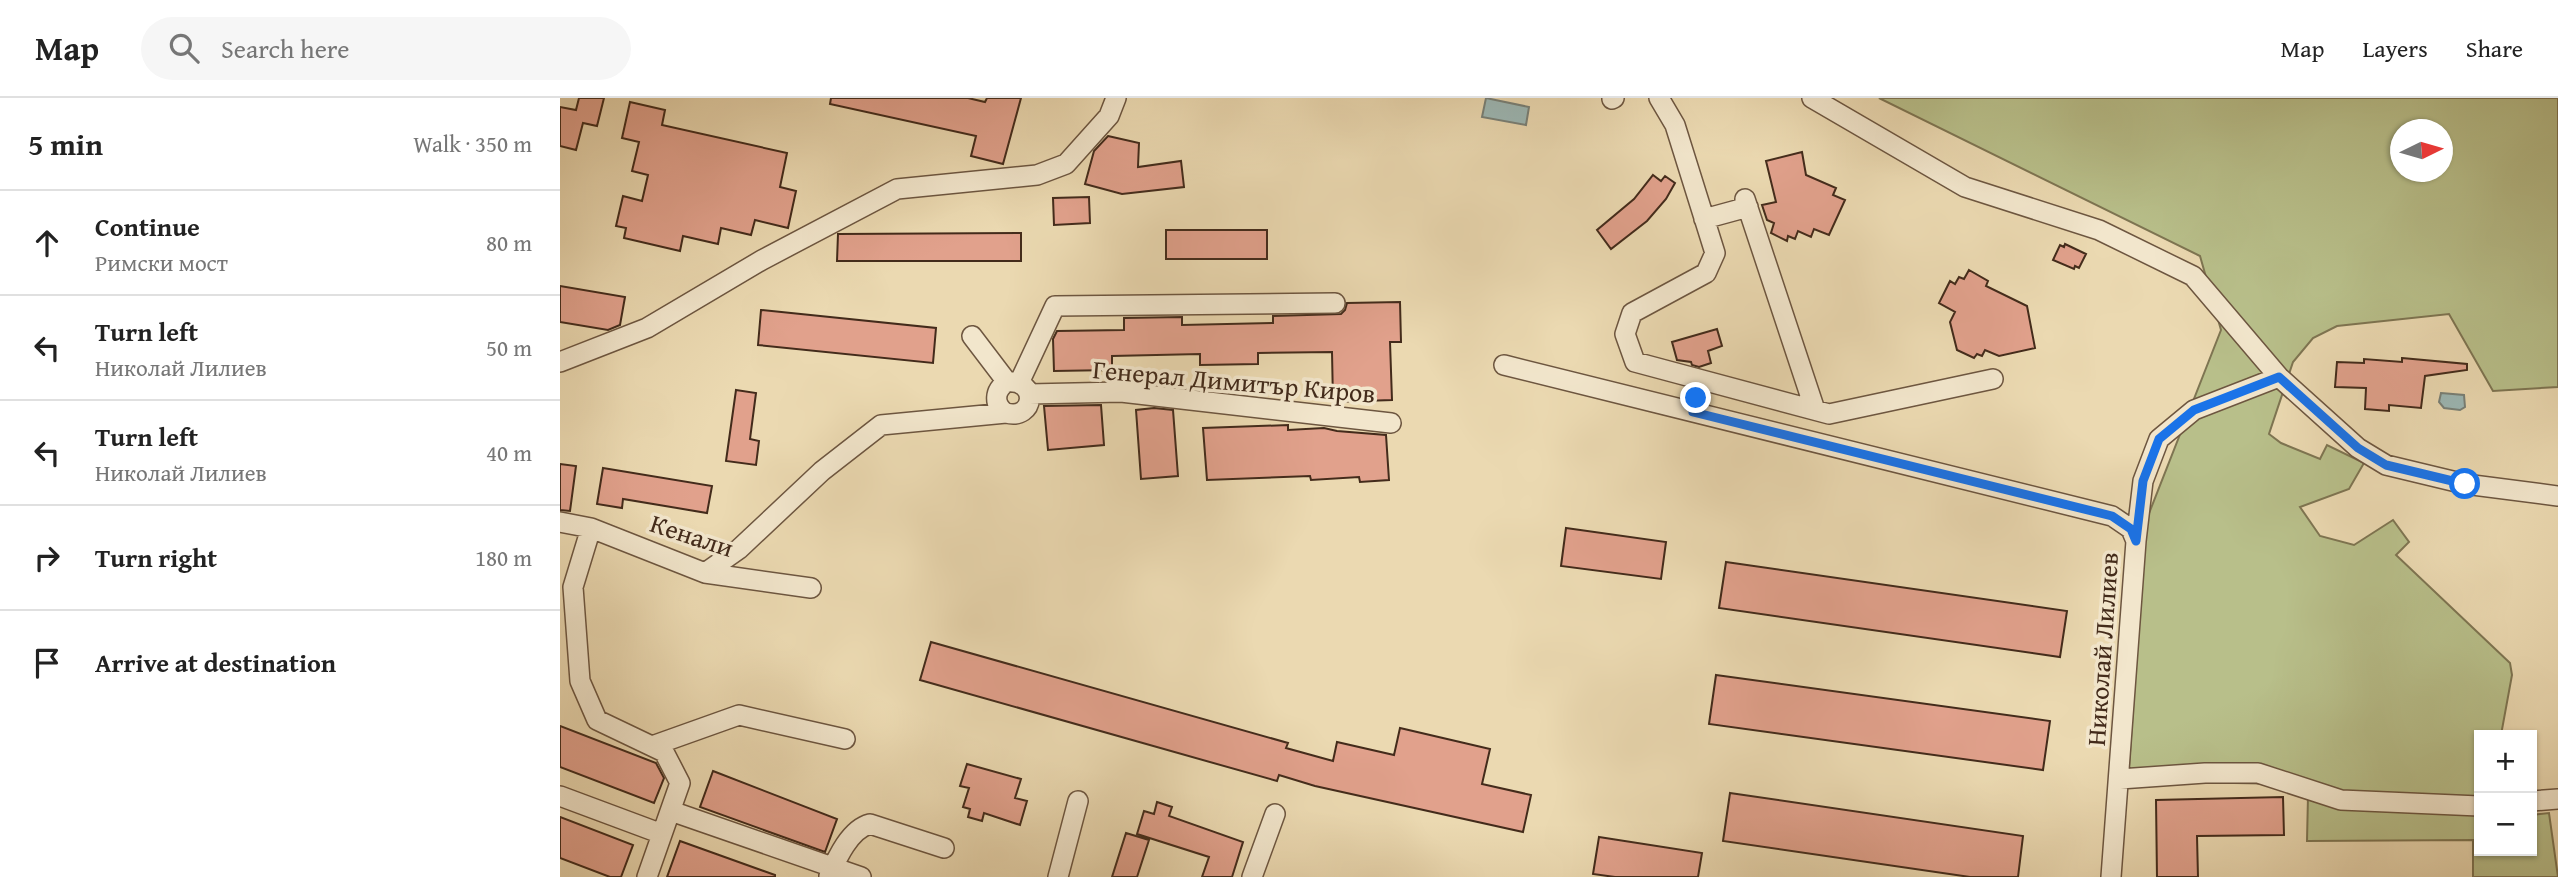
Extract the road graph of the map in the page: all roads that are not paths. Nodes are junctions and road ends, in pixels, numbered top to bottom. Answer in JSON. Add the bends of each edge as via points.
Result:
{"nodes":[{"id":1,"x":1116,"y":98,"type":"edge"},
{"id":2,"x":1659,"y":98,"type":"edge"},
{"id":3,"x":1812,"y":98,"type":"edge"},
{"id":4,"x":1704,"y":219,"type":"junction"},
{"id":5,"x":1335,"y":303,"type":"dead end"},
{"id":6,"x":972,"y":335,"type":"dead end"},
{"id":7,"x":560,"y":362,"type":"edge"},
{"id":8,"x":1504,"y":365,"type":"dead end"},
{"id":9,"x":2279,"y":377,"type":"junction"},
{"id":10,"x":1993,"y":379,"type":"dead end"},
{"id":11,"x":1703,"y":380,"type":"junction"},
{"id":12,"x":1013,"y":388,"type":"junction"},
{"id":13,"x":1815,"y":410,"type":"junction"},
{"id":14,"x":1693,"y":412,"type":"junction"},
{"id":15,"x":1006,"y":414,"type":"junction"},
{"id":16,"x":978,"y":416,"type":"junction"},
{"id":17,"x":1391,"y":423,"type":"dead end"},
{"id":18,"x":2558,"y":495,"type":"edge"},
{"id":19,"x":560,"y":522,"type":"edge"},
{"id":20,"x":591,"y":528,"type":"junction"},
{"id":21,"x":2136,"y":541,"type":"junction"},
{"id":22,"x":705,"y":573,"type":"junction"},
{"id":23,"x":811,"y":587,"type":"dead end"},
{"id":24,"x":845,"y":738,"type":"dead end"},
{"id":25,"x":652,"y":746,"type":"junction"},
{"id":26,"x":2120,"y":779,"type":"junction"},
{"id":27,"x":560,"y":796,"type":"edge"},
{"id":28,"x":2558,"y":799,"type":"edge"},
{"id":29,"x":1078,"y":801,"type":"dead end"},
{"id":30,"x":2537,"y":801,"type":"edge"},
{"id":31,"x":2474,"y":806,"type":"edge"},
{"id":32,"x":671,"y":811,"type":"junction"},
{"id":33,"x":1275,"y":814,"type":"dead end"},
{"id":34,"x":662,"y":834,"type":"junction"},
{"id":35,"x":944,"y":849,"type":"dead end"},
{"id":36,"x":831,"y":872,"type":"edge"},
{"id":37,"x":651,"y":876,"type":"edge"},
{"id":38,"x":861,"y":877,"type":"edge"},
{"id":39,"x":1058,"y":877,"type":"edge"},
{"id":40,"x":1252,"y":877,"type":"edge"},
{"id":41,"x":2112,"y":877,"type":"edge"}],
"edges":[{"from":1,"to":7,"type":"street","via":[[1109,116],[1066,163],[1037,175],[897,189],[762,260],[647,328]]},
{"from":2,"to":4,"type":"street","via":[[1675,125]]},
{"from":3,"to":9,"type":"street","via":[[1965,187],[2099,230],[2193,276]]},
{"from":4,"to":11,"type":"street","via":[[1715,253],[1706,273],[1632,313],[1625,334],[1635,362]]},
{"from":4,"to":13,"type":"street","via":[[1746,203]]},
{"from":5,"to":12,"type":"street","via":[[1055,306]]},
{"from":6,"to":12,"type":"street"},
{"from":8,"to":14,"type":"street"},
{"from":9,"to":18,"type":"street","via":[[2358,448],[2386,465],[2465,484]]},
{"from":9,"to":21,"type":"street","name":"Николай Лилиев","via":[[2194,410],[2159,439],[2143,481]]},
{"from":10,"to":13,"type":"street","via":[[1829,414]]},
{"from":11,"to":13,"type":"street"},
{"from":11,"to":14,"type":"street"},
{"from":12,"to":15,"type":"street","via":[[998,406]]},
{"from":12,"to":15,"type":"street","via":[[1028,404],[1022,412]]},
{"from":12,"to":16,"type":"street"},
{"from":12,"to":17,"type":"street","name":"Генерал Димитър Киров","via":[[1121,392]]},
{"from":14,"to":21,"type":"street","via":[[2112,516],[2131,529]]},
{"from":15,"to":16,"type":"street"},
{"from":16,"to":22,"type":"street","via":[[881,425],[822,471],[739,549]]},
{"from":19,"to":20,"type":"street","name":"Кенали"},
{"from":20,"to":22,"type":"street","name":"Кенали"},
{"from":20,"to":25,"type":"street","via":[[573,587],[580,681],[597,720]]},
{"from":21,"to":26,"type":"street","name":"Николай Лилиев"},
{"from":22,"to":23,"type":"street","name":"Кенали"},
{"from":24,"to":25,"type":"street","via":[[739,715]]},
{"from":25,"to":32,"type":"street","via":[[664,752],[680,783]]},
{"from":26,"to":31,"type":"street","via":[[2259,773],[2340,800]]},
{"from":26,"to":41,"type":"street","name":"Николай Лилиев"},
{"from":27,"to":34,"type":"street"},
{"from":28,"to":30,"type":"street"},
{"from":29,"to":39,"type":"street"},
{"from":32,"to":34,"type":"street"},
{"from":32,"to":36,"type":"street"},
{"from":33,"to":40,"type":"street"},
{"from":34,"to":37,"type":"street"},
{"from":35,"to":36,"type":"street","via":[[870,824],[854,833]]},
{"from":36,"to":38,"type":"street"}]}
